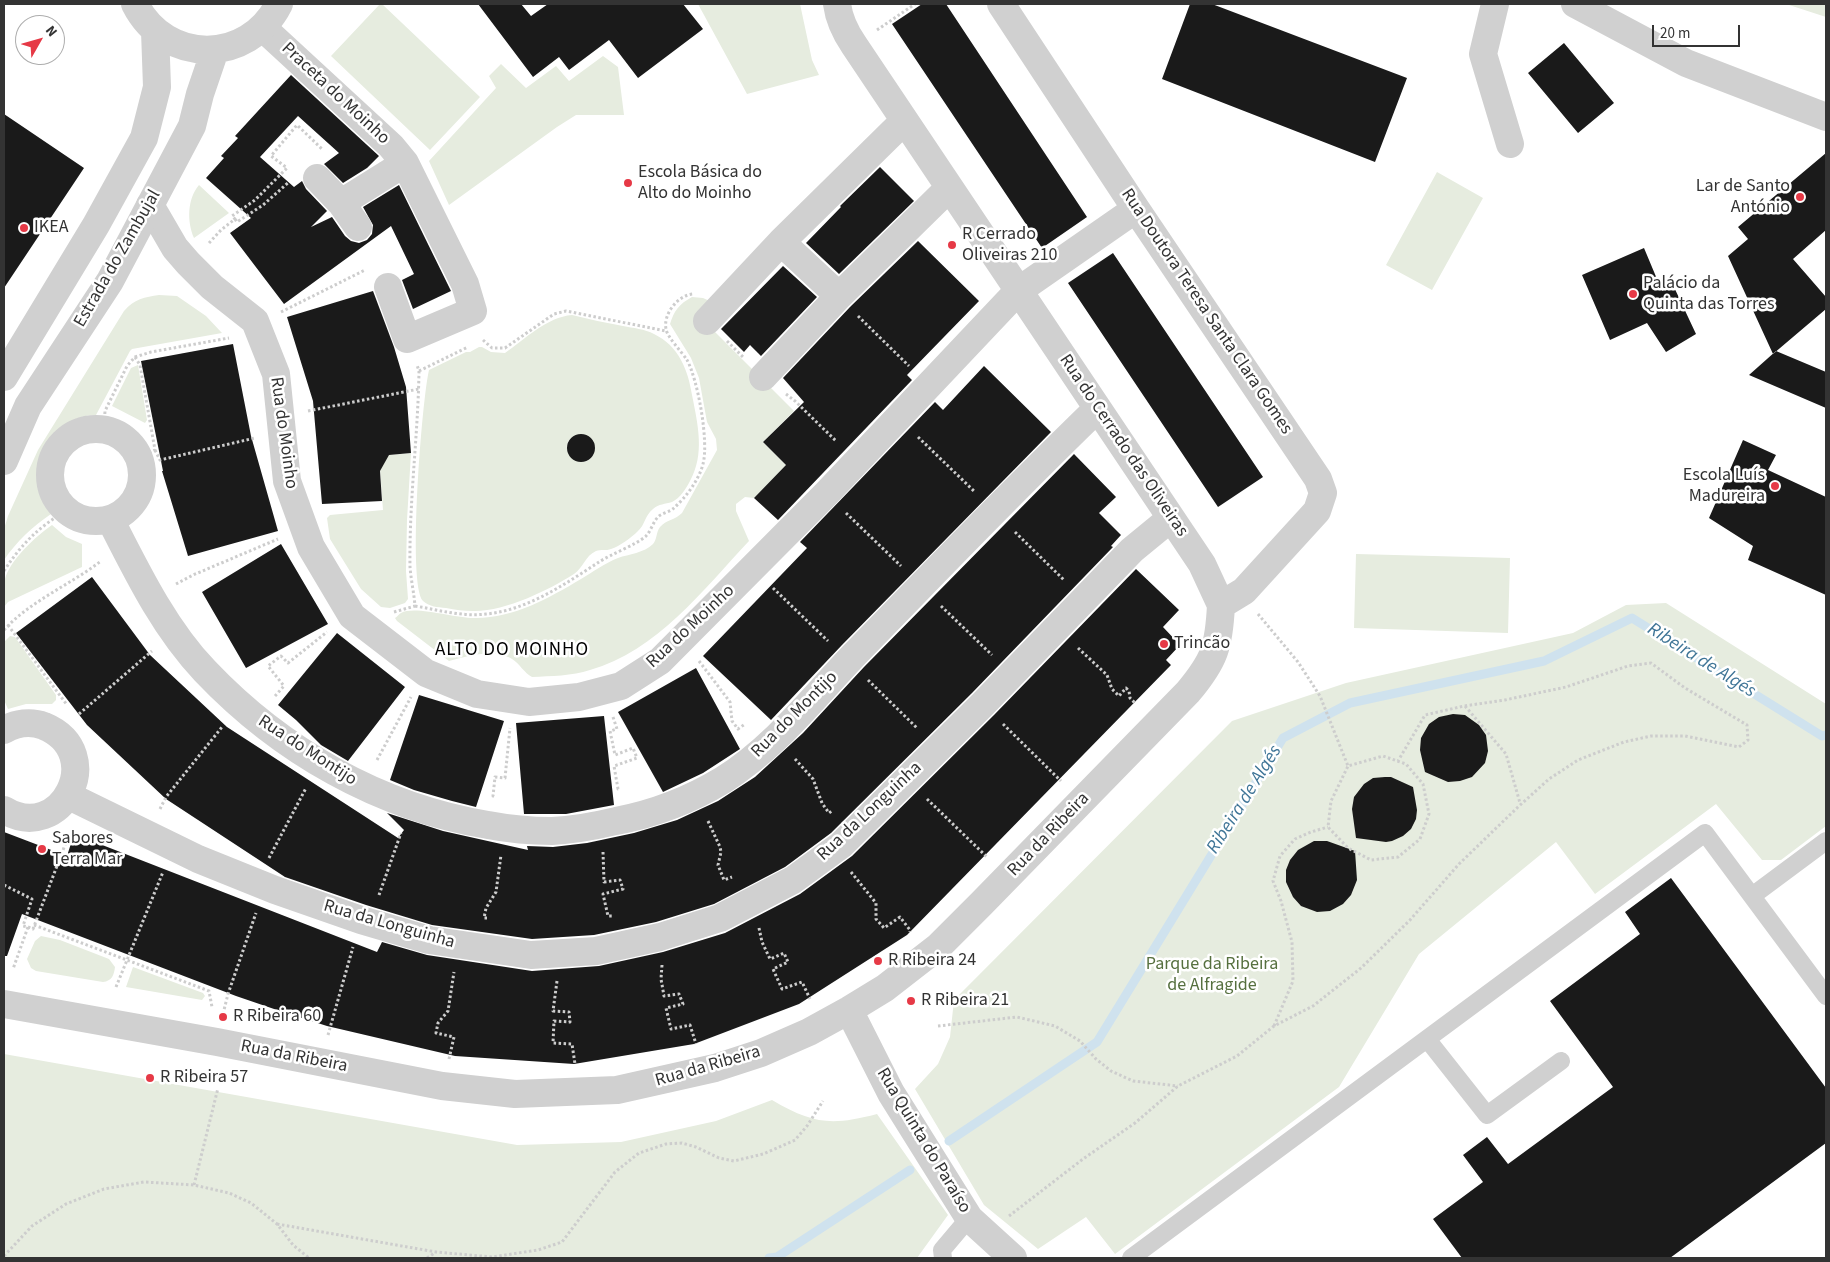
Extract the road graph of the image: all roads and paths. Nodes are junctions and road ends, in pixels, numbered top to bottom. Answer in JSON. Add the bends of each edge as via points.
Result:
{"nodes":[{"id":1,"x":135,"y":4,"type":"edge"},
{"id":2,"x":279,"y":4,"type":"edge"},
{"id":3,"x":836,"y":4,"type":"edge"},
{"id":4,"x":915,"y":4,"type":"edge"},
{"id":5,"x":1001,"y":4,"type":"edge"},
{"id":6,"x":1495,"y":4,"type":"edge"},
{"id":7,"x":1575,"y":4,"type":"edge"},
{"id":8,"x":263,"y":28,"type":"junction"},
{"id":9,"x":156,"y":32,"type":"junction"},
{"id":10,"x":854,"y":45,"type":"junction"},
{"id":11,"x":214,"y":50,"type":"junction"},
{"id":12,"x":1826,"y":117,"type":"edge"},
{"id":13,"x":904,"y":121,"type":"junction"},
{"id":14,"x":1510,"y":144,"type":"dead end"},
{"id":15,"x":405,"y":162,"type":"junction"},
{"id":16,"x":313,"y":170,"type":"junction"},
{"id":17,"x":949,"y":188,"type":"junction"},
{"id":18,"x":341,"y":203,"type":"junction"},
{"id":19,"x":150,"y":205,"type":"junction"},
{"id":20,"x":1136,"y":209,"type":"junction"},
{"id":21,"x":235,"y":219,"type":"junction"},
{"id":22,"x":358,"y":228,"type":"dead end"},
{"id":23,"x":781,"y":242,"type":"junction"},
{"id":24,"x":205,"y":247,"type":"dead end"},
{"id":25,"x":355,"y":274,"type":"dead end"},
{"id":26,"x":388,"y":286,"type":"dead end"},
{"id":27,"x":1018,"y":291,"type":"junction"},
{"id":28,"x":839,"y":296,"type":"junction"},
{"id":29,"x":286,"y":310,"type":"dead end"},
{"id":30,"x":715,"y":312,"type":"joint"},
{"id":31,"x":867,"y":326,"type":"dead end"},
{"id":32,"x":666,"y":331,"type":"junction"},
{"id":33,"x":407,"y":339,"type":"junction"},
{"id":34,"x":207,"y":342,"type":"dead end"},
{"id":35,"x":135,"y":357,"type":"junction"},
{"id":36,"x":904,"y":361,"type":"dead end"},
{"id":37,"x":419,"y":371,"type":"junction"},
{"id":38,"x":4,"y":377,"type":"edge"},
{"id":39,"x":764,"y":377,"type":"dead end"},
{"id":40,"x":419,"y":389,"type":"junction"},
{"id":41,"x":796,"y":401,"type":"dead end"},
{"id":42,"x":1097,"y":409,"type":"junction"},
{"id":43,"x":312,"y":410,"type":"dead end"},
{"id":44,"x":104,"y":429,"type":"junction"},
{"id":45,"x":833,"y":438,"type":"dead end"},
{"id":46,"x":237,"y":442,"type":"dead end"},
{"id":47,"x":926,"y":445,"type":"dead end"},
{"id":48,"x":147,"y":454,"type":"junction"},
{"id":49,"x":4,"y":461,"type":"edge"},
{"id":50,"x":986,"y":502,"type":"junction"},
{"id":51,"x":67,"y":510,"type":"junction"},
{"id":52,"x":1171,"y":518,"type":"junction"},
{"id":53,"x":110,"y":519,"type":"junction"},
{"id":54,"x":866,"y":533,"type":"dead end"},
{"id":55,"x":123,"y":544,"type":"junction"},
{"id":56,"x":255,"y":549,"type":"dead end"},
{"id":57,"x":4,"y":571,"type":"edge"},
{"id":58,"x":193,"y":575,"type":"dead end"},
{"id":59,"x":912,"y":577,"type":"junction"},
{"id":60,"x":1062,"y":579,"type":"dead end"},
{"id":61,"x":783,"y":597,"type":"dead end"},
{"id":62,"x":1222,"y":605,"type":"junction"},
{"id":63,"x":415,"y":606,"type":"junction"},
{"id":64,"x":1255,"y":610,"type":"dead end"},
{"id":65,"x":352,"y":616,"type":"junction"},
{"id":66,"x":8,"y":626,"type":"junction"},
{"id":67,"x":1057,"y":628,"type":"junction"},
{"id":68,"x":4,"y":630,"type":"edge"},
{"id":69,"x":173,"y":634,"type":"junction"},
{"id":70,"x":321,"y":636,"type":"dead end"},
{"id":71,"x":839,"y":652,"type":"junction"},
{"id":72,"x":991,"y":654,"type":"dead end"},
{"id":73,"x":706,"y":669,"type":"dead end"},
{"id":74,"x":279,"y":679,"type":"dead end"},
{"id":75,"x":1130,"y":698,"type":"dead end"},
{"id":76,"x":407,"y":703,"type":"dead end"},
{"id":77,"x":1464,"y":706,"type":"junction"},
{"id":78,"x":79,"y":715,"type":"dead end"},
{"id":79,"x":751,"y":720,"type":"dead end"},
{"id":80,"x":1006,"y":727,"type":"dead end"},
{"id":81,"x":617,"y":729,"type":"dead end"},
{"id":82,"x":918,"y":729,"type":"dead end"},
{"id":83,"x":4,"y":730,"type":"edge"},
{"id":84,"x":509,"y":738,"type":"dead end"},
{"id":85,"x":65,"y":740,"type":"junction"},
{"id":86,"x":206,"y":745,"type":"dead end"},
{"id":87,"x":1398,"y":761,"type":"junction"},
{"id":88,"x":375,"y":763,"type":"dead end"},
{"id":89,"x":1348,"y":766,"type":"junction"},
{"id":90,"x":1051,"y":771,"type":"dead end"},
{"id":91,"x":813,"y":779,"type":"dead end"},
{"id":92,"x":625,"y":787,"type":"dead end"},
{"id":93,"x":302,"y":794,"type":"dead end"},
{"id":94,"x":69,"y":796,"type":"junction"},
{"id":95,"x":501,"y":796,"type":"dead end"},
{"id":96,"x":166,"y":797,"type":"dead end"},
{"id":97,"x":1520,"y":803,"type":"dead end"},
{"id":98,"x":935,"y":806,"type":"dead end"},
{"id":99,"x":835,"y":808,"type":"dead end"},
{"id":100,"x":4,"y":810,"type":"edge"},
{"id":101,"x":709,"y":824,"type":"dead end"},
{"id":102,"x":1328,"y":827,"type":"junction"},
{"id":103,"x":68,"y":837,"type":"dead end"},
{"id":104,"x":1826,"y":841,"type":"edge"},
{"id":105,"x":396,"y":845,"type":"dead end"},
{"id":106,"x":976,"y":847,"type":"dead end"},
{"id":107,"x":272,"y":852,"type":"dead end"},
{"id":108,"x":163,"y":871,"type":"dead end"},
{"id":109,"x":602,"y":871,"type":"dead end"},
{"id":110,"x":499,"y":872,"type":"dead end"},
{"id":111,"x":733,"y":876,"type":"dead end"},
{"id":112,"x":855,"y":876,"type":"dead end"},
{"id":113,"x":4,"y":885,"type":"edge"},
{"id":114,"x":1752,"y":896,"type":"junction"},
{"id":115,"x":378,"y":898,"type":"dead end"},
{"id":116,"x":616,"y":915,"type":"dead end"},
{"id":117,"x":492,"y":918,"type":"dead end"},
{"id":118,"x":34,"y":925,"type":"junction"},
{"id":119,"x":251,"y":926,"type":"dead end"},
{"id":120,"x":28,"y":927,"type":"junction"},
{"id":121,"x":910,"y":940,"type":"dead end"},
{"id":122,"x":762,"y":942,"type":"dead end"},
{"id":123,"x":349,"y":957,"type":"dead end"},
{"id":124,"x":128,"y":961,"type":"junction"},
{"id":125,"x":13,"y":969,"type":"dead end"},
{"id":126,"x":454,"y":973,"type":"dead end"},
{"id":127,"x":661,"y":979,"type":"dead end"},
{"id":128,"x":799,"y":984,"type":"dead end"},
{"id":129,"x":116,"y":987,"type":"dead end"},
{"id":130,"x":555,"y":994,"type":"dead end"},
{"id":131,"x":1826,"y":996,"type":"edge"},
{"id":132,"x":4,"y":1004,"type":"edge"},
{"id":133,"x":212,"y":1007,"type":"dead end"},
{"id":134,"x":224,"y":1010,"type":"dead end"},
{"id":135,"x":849,"y":1010,"type":"junction"},
{"id":136,"x":330,"y":1026,"type":"dead end"},
{"id":137,"x":686,"y":1026,"type":"dead end"},
{"id":138,"x":938,"y":1026,"type":"dead end"},
{"id":139,"x":1274,"y":1026,"type":"junction"},
{"id":140,"x":449,"y":1036,"type":"dead end"},
{"id":141,"x":1427,"y":1039,"type":"junction"},
{"id":142,"x":568,"y":1044,"type":"dead end"},
{"id":143,"x":1561,"y":1061,"type":"dead end"},
{"id":144,"x":1178,"y":1086,"type":"junction"},
{"id":145,"x":218,"y":1088,"type":"dead end"},
{"id":146,"x":823,"y":1101,"type":"dead end"},
{"id":147,"x":194,"y":1185,"type":"junction"},
{"id":148,"x":278,"y":1224,"type":"junction"},
{"id":149,"x":978,"y":1226,"type":"junction"},
{"id":150,"x":436,"y":1252,"type":"junction"},
{"id":151,"x":4,"y":1256,"type":"edge"},
{"id":152,"x":309,"y":1258,"type":"edge"},
{"id":153,"x":427,"y":1258,"type":"edge"},
{"id":154,"x":943,"y":1258,"type":"edge"},
{"id":155,"x":1013,"y":1258,"type":"edge"},
{"id":156,"x":1131,"y":1258,"type":"edge"}],
"edges":[{"from":1,"to":9,"type":"street"},
{"from":2,"to":8,"type":"street"},
{"from":3,"to":10,"type":"street","name":"Rua do Cerrado das Oliveiras","via":[[838,15]]},
{"from":4,"to":10,"type":"path"},
{"from":5,"to":20,"type":"street","name":"Rua Doutora Teresa Santa Clara Gomes"},
{"from":6,"to":14,"type":"street","via":[[1483,54]]},
{"from":7,"to":12,"type":"street","via":[[1686,63]]},
{"from":8,"to":11,"type":"street","via":[[249,39]]},
{"from":8,"to":15,"type":"street","name":"Praceta do Moinho"},
{"from":9,"to":11,"type":"street","via":[[173,43],[193,49]]},
{"from":9,"to":38,"type":"street","name":"Estrada do Zambujal","via":[[157,87],[144,138],[96,225]]},
{"from":10,"to":13,"type":"street","name":"Rua do Cerrado das Oliveiras"},
{"from":11,"to":19,"type":"street","name":"Estrada do Zambujal","via":[[192,126]]},
{"from":13,"to":17,"type":"street","name":"Rua do Cerrado das Oliveiras"},
{"from":13,"to":23,"type":"street"},
{"from":15,"to":18,"type":"street","name":"Praceta do Moinho"},
{"from":15,"to":33,"type":"street","name":"Praceta do Moinho","via":[[465,284],[473,311]]},
{"from":16,"to":18,"type":"street"},
{"from":16,"to":21,"type":"path","via":[[237,222]]},
{"from":16,"to":21,"type":"path","via":[[297,125],[270,156],[287,168],[255,200],[232,216]]},
{"from":17,"to":27,"type":"street","name":"Rua do Cerrado das Oliveiras"},
{"from":17,"to":28,"type":"street"},
{"from":18,"to":22,"type":"street"},
{"from":19,"to":49,"type":"street","name":"Estrada do Zambujal","via":[[110,281],[28,406]]},
{"from":19,"to":65,"type":"street","name":"Rua do Moinho","via":[[175,248],[188,263],[212,287],[256,321],[276,374],[287,481],[311,547]]},
{"from":20,"to":27,"type":"street"},
{"from":20,"to":62,"type":"street","name":"Rua Doutora Teresa Santa Clara Gomes","via":[[1318,479],[1323,493],[1317,510],[1244,591]]},
{"from":21,"to":24,"type":"path"},
{"from":23,"to":28,"type":"street"},
{"from":23,"to":30,"type":"street"},
{"from":25,"to":29,"type":"path"},
{"from":26,"to":33,"type":"street"},
{"from":27,"to":42,"type":"street","name":"Rua do Cerrado das Oliveiras"},
{"from":27,"to":65,"type":"street","name":"Rua do Moinho","via":[[660,661],[621,686],[579,697],[529,702],[477,694],[426,673]]},
{"from":28,"to":39,"type":"street"},
{"from":30,"to":32,"type":"path","via":[[708,293],[688,294],[674,304],[666,319]]},
{"from":31,"to":36,"type":"path"},
{"from":32,"to":37,"type":"path","via":[[566,311],[554,314],[505,348],[492,348],[484,339]]},
{"from":32,"to":63,"type":"path","via":[[688,361],[705,439],[703,464],[694,484],[673,510],[658,516],[646,536],[555,590],[521,606],[488,614],[460,615]]},
{"from":33,"to":37,"type":"path"},
{"from":34,"to":35,"type":"path"},
{"from":35,"to":44,"type":"path","via":[[127,366],[105,411]]},
{"from":35,"to":48,"type":"path","via":[[140,365]]},
{"from":37,"to":40,"type":"path"},
{"from":40,"to":43,"type":"path"},
{"from":40,"to":63,"type":"path","via":[[410,569]]},
{"from":41,"to":45,"type":"path"},
{"from":42,"to":50,"type":"street","name":"Rua do Montijo"},
{"from":42,"to":52,"type":"street","name":"Rua do Cerrado das Oliveiras"},
{"from":44,"to":48,"type":"street","via":[[119,434]]},
{"from":44,"to":51,"type":"street","via":[[89,429],[75,434],[54,456],[52,485],[57,499]]},
{"from":46,"to":48,"type":"path","via":[[160,460]]},
{"from":47,"to":50,"type":"path"},
{"from":48,"to":53,"type":"street","via":[[141,488],[134,502]]},
{"from":50,"to":59,"type":"street","name":"Rua do Montijo"},
{"from":50,"to":60,"type":"path"},
{"from":51,"to":53,"type":"street","via":[[80,518]]},
{"from":51,"to":57,"type":"path","via":[[29,537]]},
{"from":52,"to":62,"type":"street","name":"Rua do Cerrado das Oliveiras","via":[[1202,564]]},
{"from":52,"to":67,"type":"street","name":"Rua da Longuinha","via":[[1132,550]]},
{"from":53,"to":55,"type":"street","name":"Rua do Montijo"},
{"from":54,"to":59,"type":"path"},
{"from":55,"to":66,"type":"path","via":[[19,615]]},
{"from":55,"to":69,"type":"street","name":"Rua do Montijo"},
{"from":56,"to":58,"type":"path"},
{"from":59,"to":71,"type":"street","name":"Rua do Montijo"},
{"from":59,"to":72,"type":"path"},
{"from":61,"to":71,"type":"path"},
{"from":62,"to":135,"type":"street","name":"Rua da Ribeira","via":[[1213,656],[1188,692],[939,946]]},
{"from":63,"to":65,"type":"path","via":[[396,612]]},
{"from":64,"to":89,"type":"path","via":[[1298,662],[1320,696]]},
{"from":66,"to":68,"type":"path"},
{"from":66,"to":85,"type":"path","via":[[75,718]]},
{"from":67,"to":75,"type":"path","via":[[1107,675],[1112,689],[1119,696],[1126,688]]},
{"from":67,"to":94,"type":"street","name":"Rua da Longuinha","via":[[840,845],[793,880],[720,918],[660,937],[596,950],[531,955],[412,935],[275,890],[198,859]]},
{"from":69,"to":71,"type":"street","name":"Rua do Montijo","via":[[241,706],[273,733],[326,768],[369,790],[421,810],[510,829],[553,831],[634,818],[681,802],[723,780],[765,749]]},
{"from":69,"to":78,"type":"path"},
{"from":70,"to":74,"type":"path","via":[[288,663],[281,656],[268,666]]},
{"from":71,"to":82,"type":"path"},
{"from":73,"to":79,"type":"path","via":[[730,702],[732,721],[738,729]]},
{"from":76,"to":88,"type":"path"},
{"from":77,"to":87,"type":"path","via":[[1425,716]]},
{"from":77,"to":97,"type":"path","via":[[1506,754]]},
{"from":77,"to":139,"type":"path","via":[[1566,687],[1628,666],[1651,663],[1685,688],[1747,725],[1748,740],[1739,747],[1685,736],[1651,736],[1624,742],[1578,760],[1518,807],[1361,968],[1313,1006]]},
{"from":80,"to":90,"type":"path"},
{"from":81,"to":92,"type":"path","via":[[610,731],[615,755],[633,748],[637,758],[614,766],[618,789]]},
{"from":83,"to":85,"type":"street","via":[[25,723],[40,724]]},
{"from":84,"to":95,"type":"path","via":[[505,778],[495,777],[493,796]]},
{"from":85,"to":94,"type":"street","via":[[76,767]]},
{"from":86,"to":96,"type":"path"},
{"from":87,"to":89,"type":"path","via":[[1383,756]]},
{"from":87,"to":102,"type":"path","via":[[1406,764],[1423,784],[1429,814],[1420,839],[1398,857],[1372,860],[1348,848]]},
{"from":89,"to":102,"type":"path","via":[[1331,801]]},
{"from":91,"to":99,"type":"path","via":[[829,813]]},
{"from":93,"to":107,"type":"path"},
{"from":94,"to":100,"type":"street","via":[[44,816],[27,818]]},
{"from":98,"to":106,"type":"path"},
{"from":101,"to":111,"type":"path","via":[[722,852],[718,865],[724,880]]},
{"from":102,"to":139,"type":"path","via":[[1295,839],[1280,856],[1273,881],[1292,942],[1293,981]]},
{"from":103,"to":118,"type":"path"},
{"from":104,"to":114,"type":"lane"},
{"from":105,"to":115,"type":"path"},
{"from":108,"to":124,"type":"path"},
{"from":109,"to":116,"type":"path","via":[[604,882],[620,880],[623,890],[603,894],[608,916]]},
{"from":110,"to":117,"type":"path","via":[[496,892],[484,918]]},
{"from":112,"to":121,"type":"path","via":[[876,903],[876,919],[884,928],[900,917],[910,930]]},
{"from":113,"to":120,"type":"path","via":[[32,899],[23,926]]},
{"from":114,"to":131,"type":"lane"},
{"from":114,"to":141,"type":"lane","via":[[1705,833]]},
{"from":118,"to":120,"type":"path","via":[[33,929]]},
{"from":118,"to":124,"type":"path"},
{"from":119,"to":134,"type":"path"},
{"from":120,"to":125,"type":"path"},
{"from":122,"to":128,"type":"path","via":[[770,960],[784,954],[788,962],[773,969],[782,989]]},
{"from":123,"to":136,"type":"path"},
{"from":124,"to":129,"type":"path"},
{"from":124,"to":133,"type":"path","via":[[209,991]]},
{"from":126,"to":140,"type":"path","via":[[448,1011],[438,1023],[436,1034]]},
{"from":127,"to":137,"type":"path","via":[[664,996],[679,994],[683,1004],[666,1008],[670,1029]]},
{"from":130,"to":142,"type":"path","via":[[553,1011],[569,1012],[570,1022],[554,1021],[553,1043]]},
{"from":132,"to":135,"type":"street","name":"Rua da Ribeira","via":[[442,1086],[515,1094],[617,1090],[715,1068],[761,1053]]},
{"from":135,"to":149,"type":"street","name":"Rua Quinta do Paraíso","via":[[891,1093]]},
{"from":138,"to":144,"type":"path","via":[[1017,1017],[1055,1026],[1080,1041],[1112,1071],[1134,1081]]},
{"from":139,"to":144,"type":"path","via":[[1237,1056]]},
{"from":141,"to":143,"type":"lane","via":[[1486,1115]]},
{"from":141,"to":156,"type":"lane"},
{"from":144,"to":149,"type":"path","via":[[1135,1123]]},
{"from":145,"to":147,"type":"path"},
{"from":146,"to":150,"type":"path","via":[[795,1140],[763,1154],[734,1161],[682,1143],[666,1144],[639,1153],[615,1172],[562,1242],[538,1250],[492,1257]]},
{"from":147,"to":148,"type":"path","via":[[230,1193],[251,1203]]},
{"from":147,"to":151,"type":"path","via":[[144,1182],[104,1189],[66,1204],[32,1226]]},
{"from":148,"to":150,"type":"path"},
{"from":148,"to":152,"type":"path","via":[[293,1245]]},
{"from":149,"to":154,"type":"lane","via":[[942,1250]]},
{"from":149,"to":155,"type":"street","name":"Rua Quinta do Paraíso"},
{"from":150,"to":153,"type":"path"}]}
